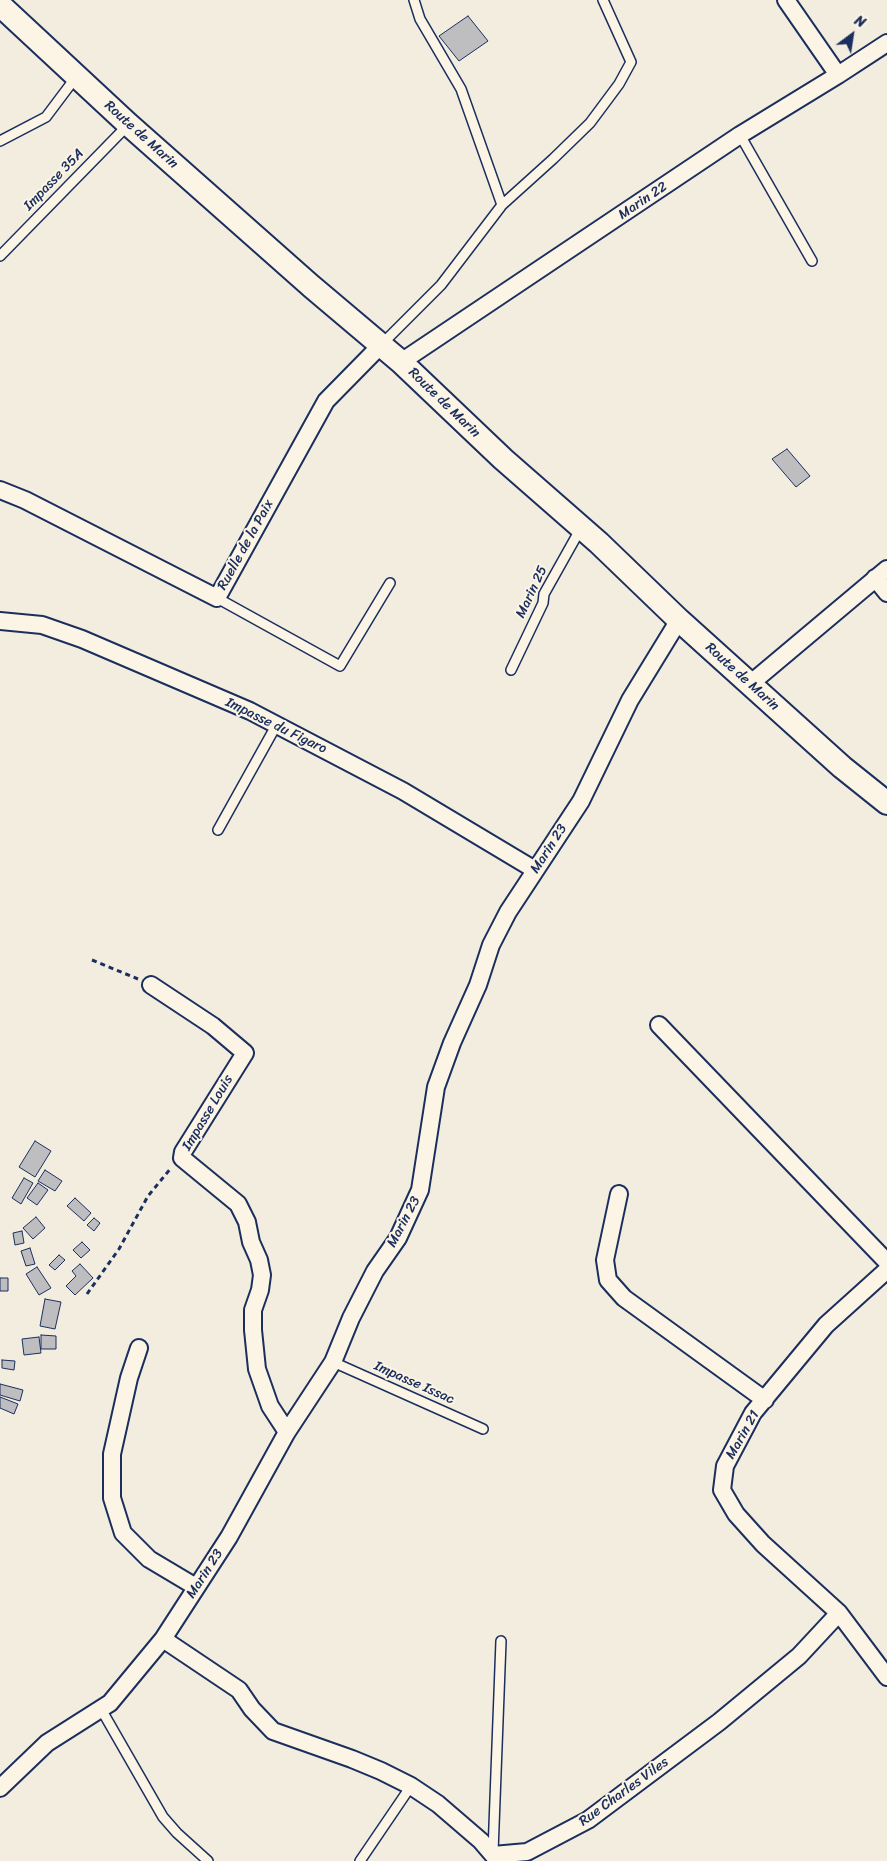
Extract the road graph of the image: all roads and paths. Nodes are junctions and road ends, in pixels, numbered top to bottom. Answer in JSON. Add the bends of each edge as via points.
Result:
{"nodes":[{"id":1,"x":414,"y":0,"type":"edge"},
{"id":2,"x":603,"y":0,"type":"edge"},
{"id":3,"x":786,"y":0,"type":"edge"},
{"id":4,"x":0,"y":5,"type":"edge"},
{"id":5,"x":887,"y":43,"type":"edge"},
{"id":6,"x":838,"y":75,"type":"junction"},
{"id":7,"x":76,"y":77,"type":"junction"},
{"id":8,"x":128,"y":124,"type":"junction"},
{"id":9,"x":740,"y":135,"type":"junction"},
{"id":10,"x":0,"y":142,"type":"edge"},
{"id":11,"x":502,"y":205,"type":"junction"},
{"id":12,"x":0,"y":256,"type":"edge"},
{"id":13,"x":812,"y":261,"type":"dead end"},
{"id":14,"x":381,"y":345,"type":"junction"},
{"id":15,"x":401,"y":362,"type":"junction"},
{"id":16,"x":0,"y":490,"type":"edge"},
{"id":17,"x":581,"y":527,"type":"junction"},
{"id":18,"x":881,"y":573,"type":"edge"},
{"id":19,"x":390,"y":583,"type":"dead end"},
{"id":20,"x":887,"y":593,"type":"edge"},
{"id":21,"x":217,"y":598,"type":"junction"},
{"id":22,"x":679,"y":620,"type":"junction"},
{"id":23,"x":0,"y":621,"type":"edge"},
{"id":24,"x":511,"y":670,"type":"dead end"},
{"id":25,"x":750,"y":684,"type":"junction"},
{"id":26,"x":277,"y":724,"type":"junction"},
{"id":27,"x":887,"y":803,"type":"edge"},
{"id":28,"x":218,"y":830,"type":"dead end"},
{"id":29,"x":535,"y":870,"type":"junction"},
{"id":30,"x":92,"y":960,"type":"dead end"},
{"id":31,"x":151,"y":985,"type":"joint"},
{"id":32,"x":658,"y":1025,"type":"dead end"},
{"id":33,"x":182,"y":1158,"type":"junction"},
{"id":34,"x":618,"y":1194,"type":"dead end"},
{"id":35,"x":887,"y":1262,"type":"edge"},
{"id":36,"x":887,"y":1270,"type":"edge"},
{"id":37,"x":86,"y":1294,"type":"dead end"},
{"id":38,"x":139,"y":1348,"type":"dead end"},
{"id":39,"x":333,"y":1362,"type":"junction"},
{"id":40,"x":765,"y":1400,"type":"junction"},
{"id":41,"x":483,"y":1430,"type":"dead end"},
{"id":42,"x":287,"y":1432,"type":"junction"},
{"id":43,"x":196,"y":1587,"type":"junction"},
{"id":44,"x":839,"y":1614,"type":"junction"},
{"id":45,"x":163,"y":1639,"type":"junction"},
{"id":46,"x":501,"y":1641,"type":"dead end"},
{"id":47,"x":887,"y":1676,"type":"edge"},
{"id":48,"x":101,"y":1708,"type":"junction"},
{"id":49,"x":2,"y":1786,"type":"edge"},
{"id":50,"x":411,"y":1786,"type":"junction"},
{"id":51,"x":492,"y":1858,"type":"edge"},
{"id":52,"x":208,"y":1861,"type":"edge"},
{"id":53,"x":360,"y":1861,"type":"edge"}],
"edges":[{"from":1,"to":11,"type":"lane","via":[[420,19],[462,89]]},
{"from":2,"to":11,"type":"lane","via":[[631,62],[590,123]]},
{"from":3,"to":6,"type":"street"},
{"from":4,"to":7,"type":"main road","name":"Route de Marin"},
{"from":5,"to":6,"type":"street","name":"Marin 22"},
{"from":6,"to":9,"type":"street","name":"Marin 22"},
{"from":7,"to":8,"type":"main road","name":"Route de Marin"},
{"from":7,"to":10,"type":"lane","via":[[46,117]]},
{"from":8,"to":12,"type":"lane","name":"Impasse 35A"},
{"from":8,"to":14,"type":"main road","name":"Route de Marin"},
{"from":9,"to":13,"type":"lane"},
{"from":9,"to":15,"type":"street","name":"Marin 22"},
{"from":11,"to":14,"type":"lane","via":[[441,285]]},
{"from":14,"to":15,"type":"main road","name":"Route de Marin"},
{"from":14,"to":21,"type":"street","name":"Ruelle de la Paix","via":[[326,401]]},
{"from":15,"to":17,"type":"main road","name":"Route de Marin","via":[[503,459]]},
{"from":16,"to":21,"type":"street","name":"Ruelle de la Paix"},
{"from":17,"to":22,"type":"main road","name":"Route de Marin"},
{"from":17,"to":24,"type":"lane","name":"Marin 25","via":[[544,594]]},
{"from":18,"to":20,"type":"street"},
{"from":18,"to":25,"type":"street"},
{"from":19,"to":21,"type":"lane","via":[[340,666]]},
{"from":22,"to":25,"type":"main road","name":"Route de Marin"},
{"from":22,"to":29,"type":"street","name":"Marin 23","via":[[630,700],[581,801]]},
{"from":23,"to":26,"type":"street","name":"Impasse du Figaro","via":[[42,626],[82,640]]},
{"from":25,"to":27,"type":"main road","name":"Route de Marin"},
{"from":26,"to":28,"type":"lane"},
{"from":26,"to":29,"type":"street","name":"Impasse du Figaro","via":[[403,791]]},
{"from":29,"to":39,"type":"street","name":"Marin 23","via":[[491,945],[436,1087],[420,1190],[398,1238],[375,1270]]},
{"from":30,"to":31,"type":"path"},
{"from":31,"to":33,"type":"street","name":"Impasse Louis","via":[[213,1026],[245,1053]]},
{"from":32,"to":35,"type":"street"},
{"from":33,"to":37,"type":"path","via":[[148,1196],[118,1249]]},
{"from":33,"to":42,"type":"street","name":"Impasse Louis","via":[[238,1204],[247,1222],[262,1275],[253,1310],[257,1369],[270,1406]]},
{"from":34,"to":40,"type":"street","via":[[604,1260],[608,1280],[624,1298]]},
{"from":36,"to":40,"type":"street","name":"Marin 21","via":[[826,1325]]},
{"from":38,"to":43,"type":"street","via":[[112,1454],[112,1498],[123,1533],[149,1559]]},
{"from":39,"to":41,"type":"lane","name":"Impasse Issac"},
{"from":39,"to":42,"type":"street","name":"Marin 23"},
{"from":40,"to":44,"type":"street","name":"Marin 21","via":[[754,1413],[725,1466],[722,1490],[736,1514],[763,1544]]},
{"from":42,"to":43,"type":"street","name":"Marin 23","via":[[229,1537]]},
{"from":43,"to":45,"type":"street","name":"Marin 23"},
{"from":44,"to":47,"type":"street","name":"Marin 21"},
{"from":44,"to":51,"type":"street","name":"Rue Charles Viles","via":[[800,1656],[719,1722],[588,1820],[528,1852]]},
{"from":45,"to":48,"type":"street","name":"Marin 23","via":[[110,1703]]},
{"from":45,"to":50,"type":"street","via":[[239,1690],[273,1731],[359,1762]]},
{"from":46,"to":51,"type":"lane"},
{"from":48,"to":49,"type":"street","name":"Marin 23","via":[[47,1743]]},
{"from":48,"to":52,"type":"lane","via":[[163,1817]]},
{"from":50,"to":51,"type":"street","via":[[474,1835]]},
{"from":50,"to":53,"type":"lane"}]}
